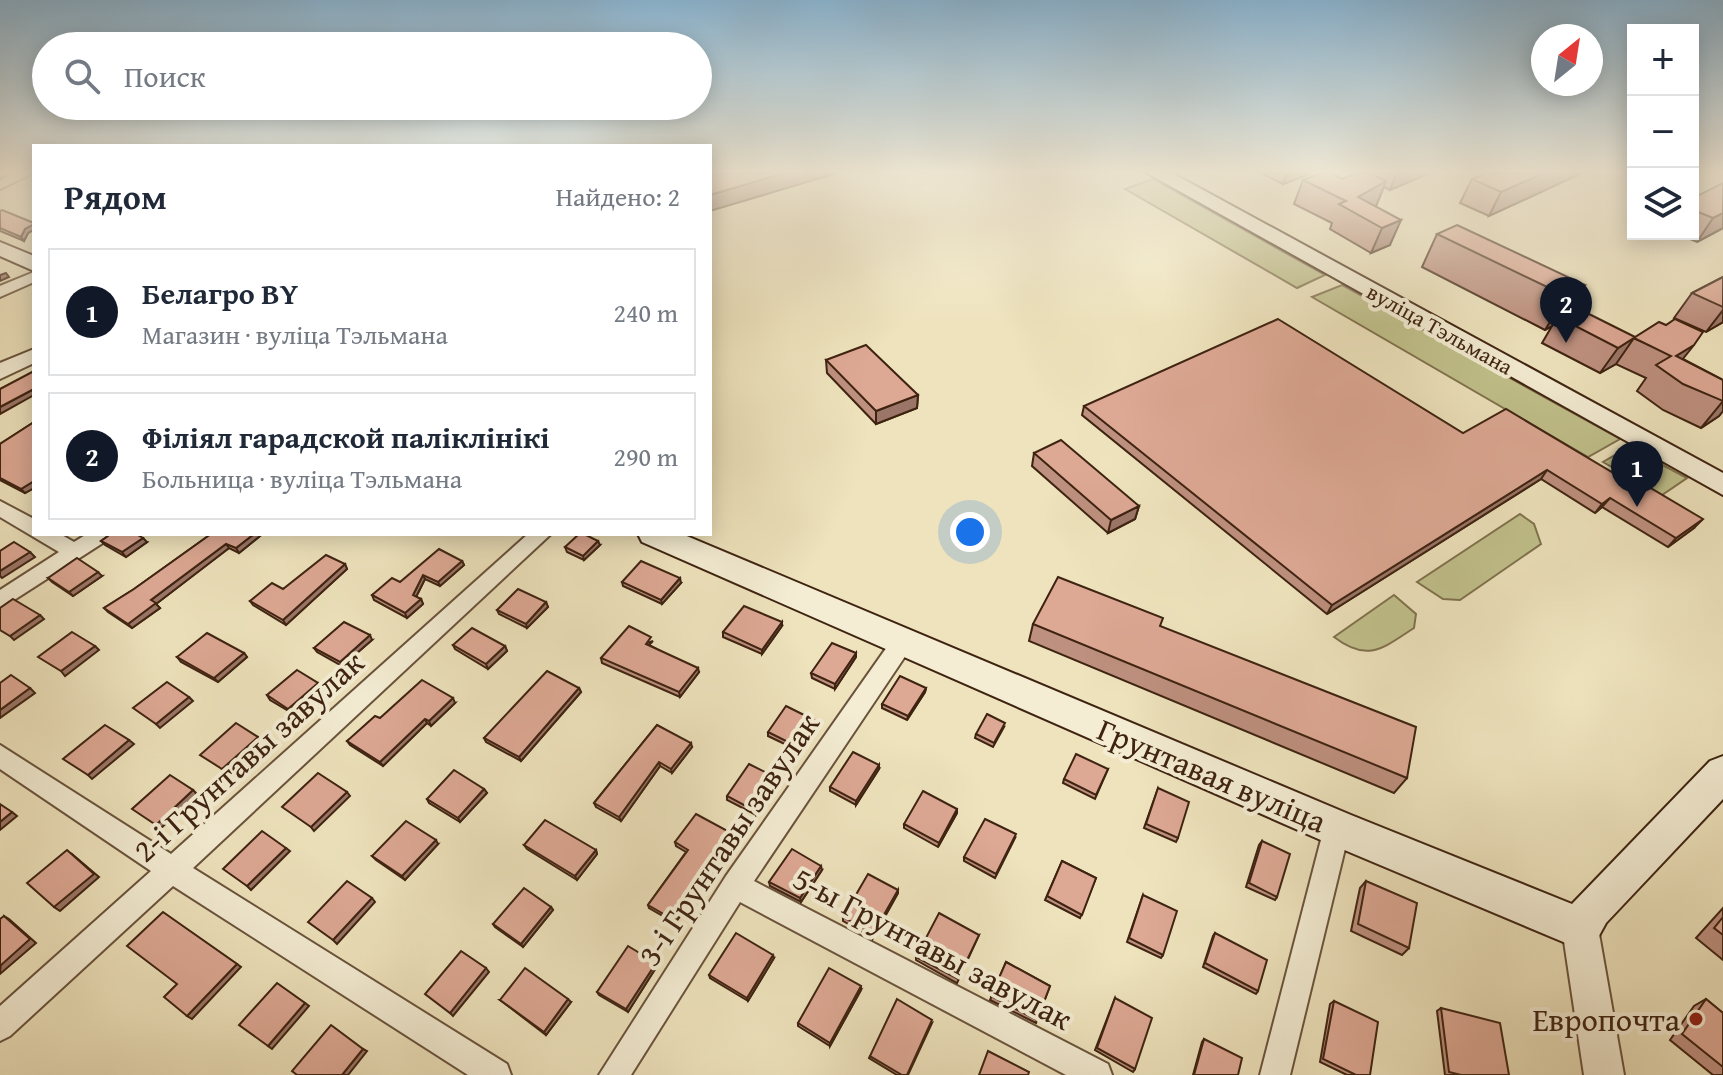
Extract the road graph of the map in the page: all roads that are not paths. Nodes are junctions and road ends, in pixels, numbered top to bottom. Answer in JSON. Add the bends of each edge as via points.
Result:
{"nodes":[{"id":1,"x":1248,"y":223,"type":"edge"},
{"id":2,"x":0,"y":248,"type":"edge"},
{"id":3,"x":32,"y":263,"type":"edge"},
{"id":4,"x":32,"y":277,"type":"edge"},
{"id":5,"x":0,"y":292,"type":"edge"},
{"id":6,"x":32,"y":356,"type":"edge"},
{"id":7,"x":0,"y":372,"type":"edge"},
{"id":8,"x":1723,"y":485,"type":"edge"},
{"id":9,"x":0,"y":508,"type":"edge"},
{"id":10,"x":32,"y":527,"type":"edge"},
{"id":11,"x":47,"y":536,"type":"edge"},
{"id":12,"x":99,"y":536,"type":"edge"},
{"id":13,"x":539,"y":536,"type":"edge"},
{"id":14,"x":658,"y":536,"type":"edge"},
{"id":15,"x":74,"y":552,"type":"junction"},
{"id":16,"x":0,"y":601,"type":"edge"},
{"id":17,"x":902,"y":643,"type":"junction"},
{"id":18,"x":0,"y":756,"type":"edge"},
{"id":19,"x":1723,"y":773,"type":"edge"},
{"id":20,"x":1337,"y":828,"type":"junction"},
{"id":21,"x":174,"y":871,"type":"junction"},
{"id":22,"x":735,"y":885,"type":"junction"},
{"id":23,"x":1580,"y":928,"type":"junction"},
{"id":24,"x":0,"y":1026,"type":"edge"},
{"id":25,"x":496,"y":1075,"type":"edge"},
{"id":26,"x":614,"y":1075,"type":"edge"},
{"id":27,"x":1097,"y":1075,"type":"edge"},
{"id":28,"x":1275,"y":1075,"type":"edge"},
{"id":29,"x":1604,"y":1075,"type":"edge"}],
"edges":[{"from":1,"to":8,"type":"main road","name":"вуліца Тэльмана"},
{"from":2,"to":3,"type":"main road"},
{"from":4,"to":5,"type":"street"},
{"from":6,"to":7,"type":"street"},
{"from":9,"to":10,"type":"street"},
{"from":11,"to":15,"type":"street"},
{"from":12,"to":15,"type":"street"},
{"from":13,"to":21,"type":"street","name":"2-і Грунтавы завулак"},
{"from":14,"to":17,"type":"main road","name":"Грунтавая вуліца"},
{"from":15,"to":16,"type":"street"},
{"from":17,"to":20,"type":"main road","name":"Грунтавая вуліца"},
{"from":17,"to":22,"type":"street","name":"3-і Грунтавы завулак"},
{"from":18,"to":21,"type":"street"},
{"from":19,"to":23,"type":"main road","via":[[1592,909]]},
{"from":20,"to":23,"type":"main road","name":"Грунтавая вуліца"},
{"from":20,"to":28,"type":"street"},
{"from":21,"to":24,"type":"street","name":"2-і Грунтавы завулак"},
{"from":21,"to":25,"type":"street"},
{"from":22,"to":26,"type":"street","name":"3-і Грунтавы завулак"},
{"from":22,"to":27,"type":"street","name":"5-ы Грунтавы завулак"},
{"from":23,"to":29,"type":"street"}]}
